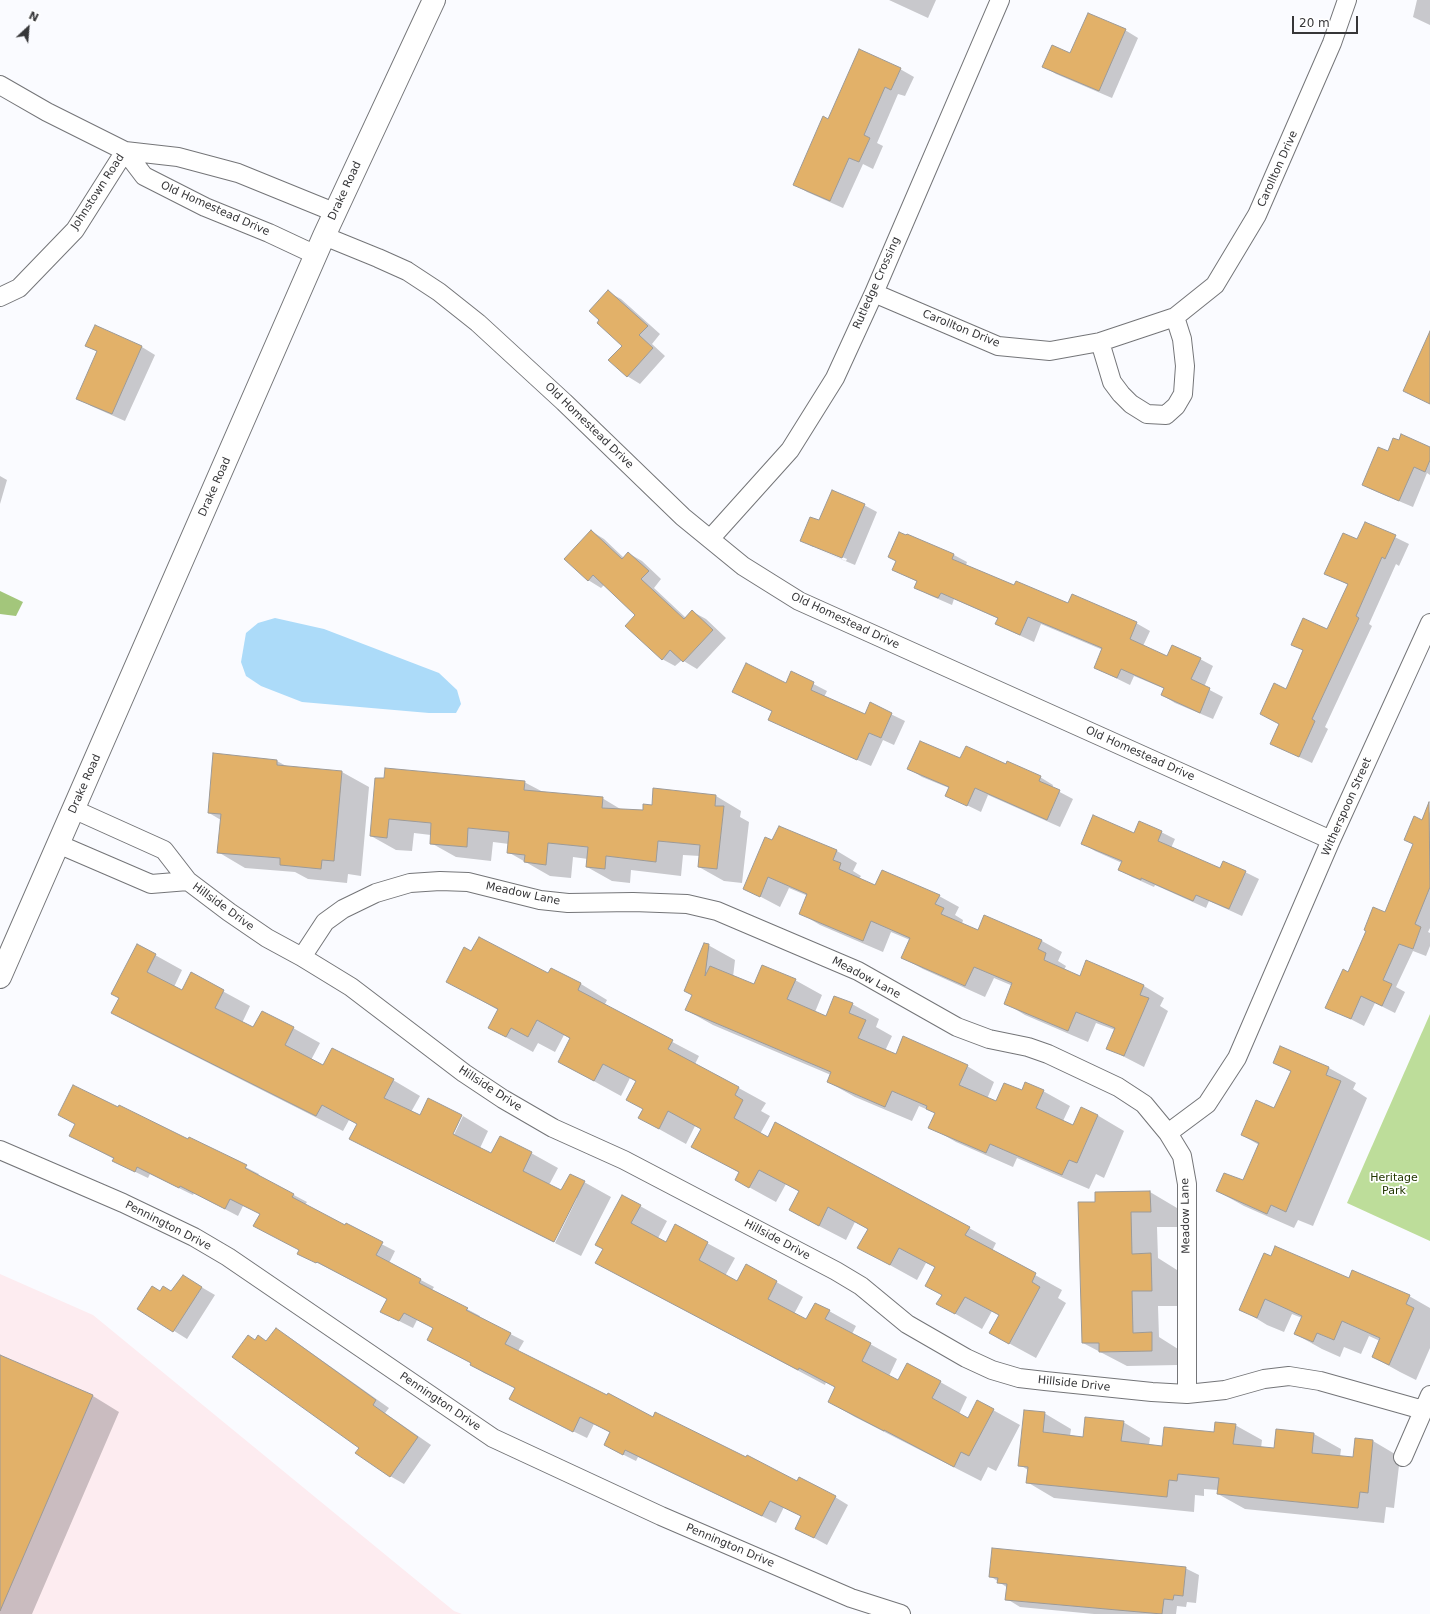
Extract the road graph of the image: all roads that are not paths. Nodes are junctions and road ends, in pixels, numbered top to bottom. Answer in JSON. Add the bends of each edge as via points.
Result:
{"nodes":[{"id":1,"x":434,"y":0,"type":"edge"},
{"id":2,"x":1000,"y":0,"type":"edge"},
{"id":3,"x":1347,"y":0,"type":"edge"},
{"id":4,"x":0,"y":85,"type":"edge"},
{"id":5,"x":125,"y":151,"type":"junction"},
{"id":6,"x":334,"y":212,"type":"junction"},
{"id":7,"x":320,"y":245,"type":"junction"},
{"id":8,"x":874,"y":293,"type":"junction"},
{"id":9,"x":0,"y":297,"type":"edge"},
{"id":10,"x":1175,"y":316,"type":"junction"},
{"id":11,"x":1100,"y":342,"type":"junction"},
{"id":12,"x":710,"y":539,"type":"junction"},
{"id":13,"x":1430,"y":623,"type":"edge"},
{"id":14,"x":73,"y":809,"type":"junction"},
{"id":15,"x":1331,"y":840,"type":"junction"},
{"id":16,"x":58,"y":844,"type":"junction"},
{"id":17,"x":188,"y":881,"type":"junction"},
{"id":18,"x":302,"y":957,"type":"junction"},
{"id":19,"x":0,"y":977,"type":"edge"},
{"id":20,"x":1168,"y":1133,"type":"junction"},
{"id":21,"x":0,"y":1150,"type":"edge"},
{"id":22,"x":1187,"y":1394,"type":"junction"},
{"id":23,"x":1427,"y":1402,"type":"edge"},
{"id":24,"x":1403,"y":1457,"type":"dead end"},
{"id":25,"x":901,"y":1614,"type":"edge"}],
"edges":[{"from":1,"to":6,"type":"street","name":"Drake Road"},
{"from":2,"to":8,"type":"street","name":"Rutledge Crossing"},
{"from":3,"to":10,"type":"street","name":"Carollton Drive","via":[[1332,43],[1257,216],[1215,285]]},
{"from":4,"to":5,"type":"street","name":"Old Homestead Drive"},
{"from":5,"to":6,"type":"street","name":"Old Homestead Drive","via":[[178,157],[238,173]]},
{"from":5,"to":7,"type":"street","name":"Old Homestead Drive","via":[[144,176],[205,207],[269,233]]},
{"from":5,"to":9,"type":"street","name":"Johnstown Road","via":[[75,230],[19,288]]},
{"from":6,"to":7,"type":"street","name":"Drake Road"},
{"from":7,"to":12,"type":"street","name":"Old Homestead Drive","via":[[378,258],[407,271],[438,292],[478,323],[683,517]]},
{"from":7,"to":14,"type":"street","name":"Drake Road"},
{"from":8,"to":11,"type":"street","name":"Carollton Drive","via":[[998,346],[1050,351]]},
{"from":8,"to":12,"type":"street","name":"Rutledge Crossing","via":[[835,378],[790,450]]},
{"from":10,"to":11,"type":"street","name":"Carollton Drive"},
{"from":10,"to":11,"type":"street","via":[[1182,338],[1185,366],[1182,394],[1176,406],[1166,414],[1147,414],[1121,394],[1112,382]]},
{"from":12,"to":15,"type":"street","name":"Old Homestead Drive","via":[[743,566],[799,601]]},
{"from":13,"to":15,"type":"street","name":"Witherspoon Street"},
{"from":14,"to":16,"type":"street","name":"Drake Road"},
{"from":14,"to":17,"type":"street","name":"Hillside Drive","via":[[164,850]]},
{"from":15,"to":20,"type":"street","name":"Witherspoon Street","via":[[1237,1058],[1207,1104]]},
{"from":16,"to":17,"type":"street","name":"Hillside Drive","via":[[151,884]]},
{"from":16,"to":19,"type":"street","name":"Drake Road"},
{"from":17,"to":18,"type":"street","name":"Hillside Drive","via":[[261,934]]},
{"from":18,"to":20,"type":"street","name":"Meadow Lane","via":[[325,922],[343,909],[376,893],[410,883],[468,882],[540,900],[568,903],[687,904],[717,911],[858,971],[957,1027],[989,1039],[1048,1054],[1111,1084],[1144,1104]]},
{"from":18,"to":22,"type":"street","name":"Hillside Drive","via":[[351,987],[464,1073],[503,1099],[553,1128],[624,1160],[836,1271],[861,1286],[907,1324],[966,1358],[992,1370],[1019,1378]]},
{"from":20,"to":22,"type":"street","name":"Meadow Lane","via":[[1182,1156],[1187,1184]]},
{"from":21,"to":25,"type":"street","name":"Pennington Drive","via":[[194,1237],[228,1257],[494,1438],[661,1516],[829,1589]]},
{"from":22,"to":23,"type":"street","name":"Hillside Drive","via":[[1225,1390],[1264,1379],[1289,1376]]},
{"from":23,"to":24,"type":"street"}]}
